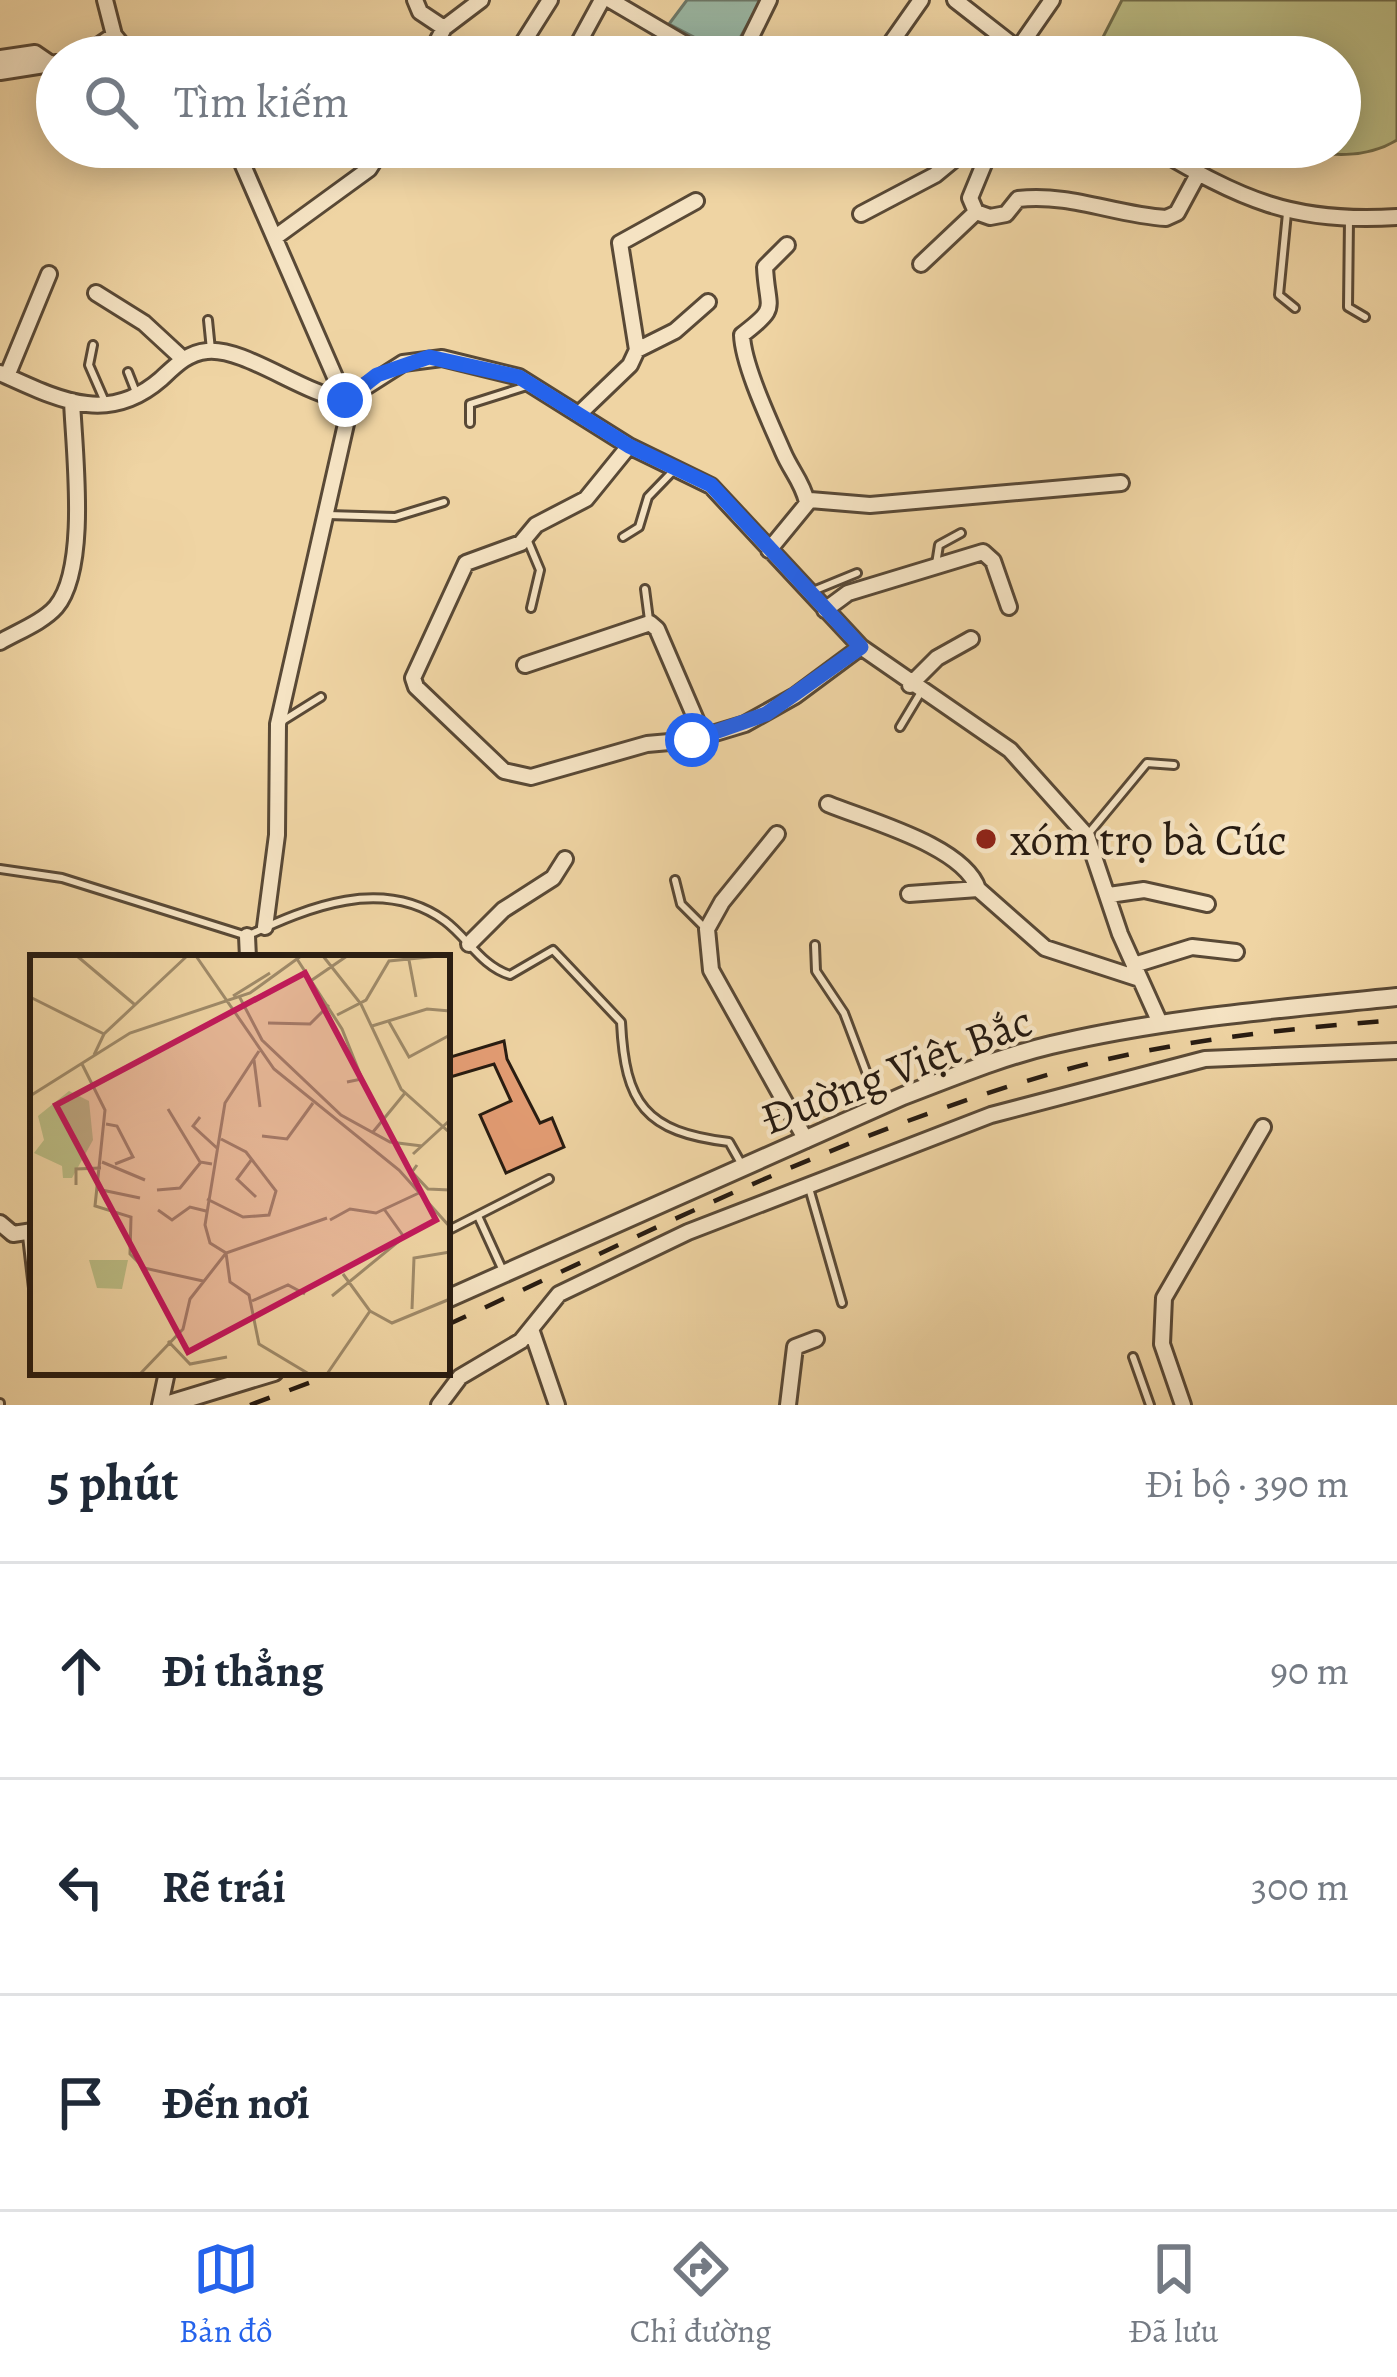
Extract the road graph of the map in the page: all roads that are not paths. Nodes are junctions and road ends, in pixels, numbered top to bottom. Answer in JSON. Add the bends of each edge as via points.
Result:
{"nodes":[{"id":1,"x":105,"y":0,"type":"edge"},
{"id":2,"x":415,"y":0,"type":"edge"},
{"id":3,"x":481,"y":0,"type":"edge"},
{"id":4,"x":550,"y":0,"type":"edge"},
{"id":5,"x":606,"y":0,"type":"edge"},
{"id":6,"x":769,"y":0,"type":"edge"},
{"id":7,"x":921,"y":0,"type":"edge"},
{"id":8,"x":956,"y":0,"type":"edge"},
{"id":9,"x":1052,"y":0,"type":"edge"},
{"id":10,"x":444,"y":28,"type":"junction"},
{"id":11,"x":113,"y":35,"type":"edge"},
{"id":12,"x":440,"y":36,"type":"edge"},
{"id":13,"x":527,"y":36,"type":"edge"},
{"id":14,"x":584,"y":36,"type":"edge"},
{"id":15,"x":670,"y":36,"type":"edge"},
{"id":16,"x":751,"y":36,"type":"edge"},
{"id":17,"x":896,"y":36,"type":"edge"},
{"id":18,"x":1002,"y":36,"type":"edge"},
{"id":19,"x":1032,"y":36,"type":"edge"},
{"id":20,"x":36,"y":54,"type":"edge"},
{"id":21,"x":0,"y":58,"type":"edge"},
{"id":22,"x":36,"y":67,"type":"edge"},
{"id":23,"x":0,"y":72,"type":"edge"},
{"id":24,"x":245,"y":168,"type":"edge"},
{"id":25,"x":370,"y":168,"type":"edge"},
{"id":26,"x":944,"y":168,"type":"edge"},
{"id":27,"x":983,"y":168,"type":"edge"},
{"id":28,"x":1188,"y":168,"type":"edge"},
{"id":29,"x":1198,"y":174,"type":"junction"},
{"id":30,"x":696,"y":200,"type":"dead end"},
{"id":31,"x":976,"y":212,"type":"junction"},
{"id":32,"x":1287,"y":213,"type":"junction"},
{"id":33,"x":861,"y":214,"type":"dead end"},
{"id":34,"x":1397,"y":218,"type":"edge"},
{"id":35,"x":1349,"y":220,"type":"junction"},
{"id":36,"x":277,"y":236,"type":"junction"},
{"id":37,"x":787,"y":244,"type":"dead end"},
{"id":38,"x":921,"y":264,"type":"dead end"},
{"id":39,"x":49,"y":274,"type":"dead end"},
{"id":40,"x":96,"y":293,"type":"dead end"},
{"id":41,"x":708,"y":302,"type":"dead end"},
{"id":42,"x":1295,"y":308,"type":"dead end"},
{"id":43,"x":1365,"y":317,"type":"dead end"},
{"id":44,"x":208,"y":320,"type":"dead end"},
{"id":45,"x":93,"y":345,"type":"dead end"},
{"id":46,"x":211,"y":350,"type":"junction"},
{"id":47,"x":637,"y":350,"type":"junction"},
{"id":48,"x":183,"y":359,"type":"junction"},
{"id":49,"x":128,"y":372,"type":"dead end"},
{"id":50,"x":4,"y":374,"type":"edge"},
{"id":51,"x":533,"y":384,"type":"junction"},
{"id":52,"x":139,"y":398,"type":"junction"},
{"id":53,"x":345,"y":400,"type":"junction"},
{"id":54,"x":73,"y":401,"type":"junction"},
{"id":55,"x":108,"y":406,"type":"junction"},
{"id":56,"x":580,"y":413,"type":"junction"},
{"id":57,"x":470,"y":423,"type":"dead end"},
{"id":58,"x":629,"y":446,"type":"junction"},
{"id":59,"x":678,"y":465,"type":"junction"},
{"id":60,"x":1121,"y":484,"type":"dead end"},
{"id":61,"x":444,"y":502,"type":"dead end"},
{"id":62,"x":807,"y":502,"type":"junction"},
{"id":63,"x":325,"y":515,"type":"junction"},
{"id":64,"x":961,"y":532,"type":"dead end"},
{"id":65,"x":623,"y":537,"type":"dead end"},
{"id":66,"x":526,"y":539,"type":"junction"},
{"id":67,"x":769,"y":550,"type":"junction"},
{"id":68,"x":937,"y":568,"type":"junction"},
{"id":69,"x":856,"y":573,"type":"dead end"},
{"id":70,"x":645,"y":589,"type":"dead end"},
{"id":71,"x":810,"y":593,"type":"junction"},
{"id":72,"x":1009,"y":607,"type":"dead end"},
{"id":73,"x":531,"y":608,"type":"dead end"},
{"id":74,"x":825,"y":610,"type":"junction"},
{"id":75,"x":650,"y":623,"type":"junction"},
{"id":76,"x":971,"y":639,"type":"dead end"},
{"id":77,"x":0,"y":642,"type":"edge"},
{"id":78,"x":861,"y":647,"type":"junction"},
{"id":79,"x":525,"y":664,"type":"dead end"},
{"id":80,"x":915,"y":688,"type":"junction"},
{"id":81,"x":321,"y":697,"type":"dead end"},
{"id":82,"x":278,"y":724,"type":"junction"},
{"id":83,"x":900,"y":727,"type":"dead end"},
{"id":84,"x":698,"y":736,"type":"junction"},
{"id":85,"x":1174,"y":766,"type":"dead end"},
{"id":86,"x":828,"y":804,"type":"dead end"},
{"id":87,"x":777,"y":834,"type":"dead end"},
{"id":88,"x":1087,"y":836,"type":"junction"},
{"id":89,"x":565,"y":859,"type":"dead end"},
{"id":90,"x":0,"y":869,"type":"edge"},
{"id":91,"x":675,"y":880,"type":"dead end"},
{"id":92,"x":978,"y":889,"type":"junction"},
{"id":93,"x":909,"y":894,"type":"dead end"},
{"id":94,"x":1109,"y":895,"type":"junction"},
{"id":95,"x":1207,"y":904,"type":"dead end"},
{"id":96,"x":265,"y":927,"type":"junction"},
{"id":97,"x":707,"y":929,"type":"junction"},
{"id":98,"x":248,"y":936,"type":"junction"},
{"id":99,"x":469,"y":944,"type":"junction"},
{"id":100,"x":815,"y":944,"type":"dead end"},
{"id":101,"x":1236,"y":952,"type":"dead end"},
{"id":102,"x":248,"y":955,"type":"edge"},
{"id":103,"x":1137,"y":972,"type":"junction"},
{"id":104,"x":1397,"y":997,"type":"edge"},
{"id":105,"x":1160,"y":1023,"type":"junction"},
{"id":106,"x":1397,"y":1051,"type":"edge"},
{"id":107,"x":879,"y":1106,"type":"junction"},
{"id":108,"x":1264,"y":1127,"type":"dead end"},
{"id":109,"x":806,"y":1139,"type":"junction"},
{"id":110,"x":744,"y":1168,"type":"junction"},
{"id":111,"x":549,"y":1179,"type":"dead end"},
{"id":112,"x":809,"y":1188,"type":"junction"},
{"id":113,"x":478,"y":1216,"type":"junction"},
{"id":114,"x":1,"y":1226,"type":"edge"},
{"id":115,"x":450,"y":1230,"type":"edge"},
{"id":116,"x":30,"y":1231,"type":"edge"},
{"id":117,"x":506,"y":1276,"type":"junction"},
{"id":118,"x":450,"y":1299,"type":"edge"},
{"id":119,"x":842,"y":1303,"type":"dead end"},
{"id":120,"x":531,"y":1329,"type":"junction"},
{"id":121,"x":816,"y":1339,"type":"dead end"},
{"id":122,"x":1133,"y":1357,"type":"dead end"},
{"id":123,"x":167,"y":1375,"type":"edge"},
{"id":124,"x":264,"y":1375,"type":"edge"},
{"id":125,"x":163,"y":1405,"type":"edge"},
{"id":126,"x":440,"y":1405,"type":"edge"},
{"id":127,"x":557,"y":1405,"type":"edge"},
{"id":128,"x":788,"y":1405,"type":"edge"},
{"id":129,"x":1150,"y":1405,"type":"edge"},
{"id":130,"x":1184,"y":1405,"type":"edge"}],
"edges":[{"from":1,"to":11,"type":"street"},
{"from":2,"to":10,"type":"street"},
{"from":3,"to":10,"type":"street"},
{"from":4,"to":13,"type":"street"},
{"from":5,"to":14,"type":"street"},
{"from":5,"to":15,"type":"street"},
{"from":6,"to":16,"type":"street"},
{"from":7,"to":17,"type":"street"},
{"from":8,"to":18,"type":"street"},
{"from":9,"to":19,"type":"street"},
{"from":10,"to":12,"type":"street"},
{"from":20,"to":21,"type":"street"},
{"from":22,"to":23,"type":"street"},
{"from":24,"to":36,"type":"street"},
{"from":25,"to":36,"type":"street"},
{"from":26,"to":33,"type":"street"},
{"from":27,"to":31,"type":"street","via":[[970,198]]},
{"from":28,"to":29,"type":"street"},
{"from":29,"to":31,"type":"street","via":[[1166,218],[1060,199],[1018,200],[999,218]]},
{"from":29,"to":32,"type":"street"},
{"from":30,"to":47,"type":"street","via":[[620,243]]},
{"from":31,"to":38,"type":"street"},
{"from":32,"to":35,"type":"street"},
{"from":32,"to":42,"type":"lane","via":[[1279,296]]},
{"from":34,"to":35,"type":"street"},
{"from":35,"to":43,"type":"lane","via":[[1348,307]]},
{"from":36,"to":53,"type":"street"},
{"from":37,"to":62,"type":"street","via":[[765,267],[771,310],[742,335],[743,353]]},
{"from":39,"to":50,"type":"street"},
{"from":40,"to":48,"type":"street"},
{"from":41,"to":47,"type":"street"},
{"from":44,"to":46,"type":"lane"},
{"from":45,"to":55,"type":"lane","via":[[89,365]]},
{"from":46,"to":48,"type":"street"},
{"from":46,"to":53,"type":"street"},
{"from":47,"to":56,"type":"street"},
{"from":48,"to":52,"type":"street"},
{"from":49,"to":52,"type":"lane"},
{"from":50,"to":54,"type":"street"},
{"from":51,"to":53,"type":"street","via":[[429,357],[377,375]]},
{"from":51,"to":56,"type":"street"},
{"from":51,"to":57,"type":"lane","via":[[470,404]]},
{"from":52,"to":55,"type":"street"},
{"from":53,"to":63,"type":"street"},
{"from":54,"to":55,"type":"street"},
{"from":54,"to":77,"type":"street","via":[[71,567],[55,609]]},
{"from":56,"to":58,"type":"street"},
{"from":58,"to":59,"type":"street"},
{"from":58,"to":66,"type":"street","via":[[592,494]]},
{"from":59,"to":65,"type":"lane","via":[[648,497],[639,527]]},
{"from":59,"to":67,"type":"street","via":[[732,504]]},
{"from":60,"to":62,"type":"street","via":[[869,506]]},
{"from":61,"to":63,"type":"lane","via":[[395,518]]},
{"from":62,"to":67,"type":"street"},
{"from":63,"to":82,"type":"street"},
{"from":64,"to":68,"type":"lane","via":[[939,545]]},
{"from":66,"to":73,"type":"lane","via":[[540,570]]},
{"from":66,"to":84,"type":"street","via":[[463,567],[413,684],[517,777]]},
{"from":67,"to":71,"type":"street"},
{"from":68,"to":72,"type":"street","via":[[983,552]]},
{"from":68,"to":74,"type":"street","via":[[848,593]]},
{"from":69,"to":71,"type":"lane"},
{"from":70,"to":75,"type":"lane"},
{"from":71,"to":74,"type":"street"},
{"from":74,"to":78,"type":"street"},
{"from":75,"to":79,"type":"street"},
{"from":75,"to":84,"type":"street"},
{"from":76,"to":80,"type":"street","via":[[937,658]]},
{"from":78,"to":80,"type":"street"},
{"from":78,"to":84,"type":"street","via":[[766,714]]},
{"from":80,"to":83,"type":"lane"},
{"from":80,"to":88,"type":"street","via":[[1010,750]]},
{"from":81,"to":82,"type":"lane"},
{"from":82,"to":96,"type":"street","via":[[277,835]]},
{"from":85,"to":88,"type":"lane","via":[[1147,763]]},
{"from":86,"to":92,"type":"street","via":[[948,853],[974,874]]},
{"from":87,"to":97,"type":"street"},
{"from":88,"to":94,"type":"street"},
{"from":89,"to":99,"type":"street","via":[[554,878],[503,910]]},
{"from":90,"to":98,"type":"lane","via":[[62,878]]},
{"from":91,"to":97,"type":"lane","via":[[681,904]]},
{"from":92,"to":93,"type":"street"},
{"from":92,"to":103,"type":"street","via":[[1045,947]]},
{"from":94,"to":95,"type":"street","via":[[1144,890]]},
{"from":94,"to":103,"type":"street"},
{"from":96,"to":98,"type":"lane"},
{"from":96,"to":99,"type":"lane","via":[[308,908],[379,898],[444,920]]},
{"from":97,"to":109,"type":"street","via":[[711,970]]},
{"from":98,"to":102,"type":"street"},
{"from":99,"to":110,"type":"lane","via":[[509,976],[554,950],[621,1022],[623,1075],[648,1117],[686,1137],[729,1142]]},
{"from":100,"to":107,"type":"lane","via":[[816,971],[844,1013]]},
{"from":101,"to":103,"type":"street","via":[[1192,947]]},
{"from":103,"to":105,"type":"street"},
{"from":104,"to":105,"type":"street","name":"Đường Việt Bắc"},
{"from":105,"to":107,"type":"street","name":"Đường Việt Bắc","via":[[1046,1046]]},
{"from":106,"to":112,"type":"street","via":[[1239,1054],[1150,1072],[1026,1102]]},
{"from":107,"to":109,"type":"street","name":"Đường Việt Bắc"},
{"from":108,"to":130,"type":"street","via":[[1164,1298],[1162,1344]]},
{"from":109,"to":110,"type":"street","name":"Đường Việt Bắc"},
{"from":110,"to":117,"type":"street","name":"Đường Việt Bắc"},
{"from":111,"to":113,"type":"lane"},
{"from":112,"to":119,"type":"lane"},
{"from":112,"to":120,"type":"street","via":[[688,1232],[559,1294]]},
{"from":113,"to":115,"type":"lane"},
{"from":113,"to":117,"type":"lane"},
{"from":114,"to":116,"type":"street"},
{"from":117,"to":118,"type":"street","name":"Đường Việt Bắc"},
{"from":120,"to":126,"type":"street","via":[[451,1385]]},
{"from":120,"to":127,"type":"street"},
{"from":121,"to":128,"type":"street","via":[[795,1347]]},
{"from":122,"to":129,"type":"lane"},
{"from":123,"to":125,"type":"street"},
{"from":124,"to":125,"type":"street"}]}
